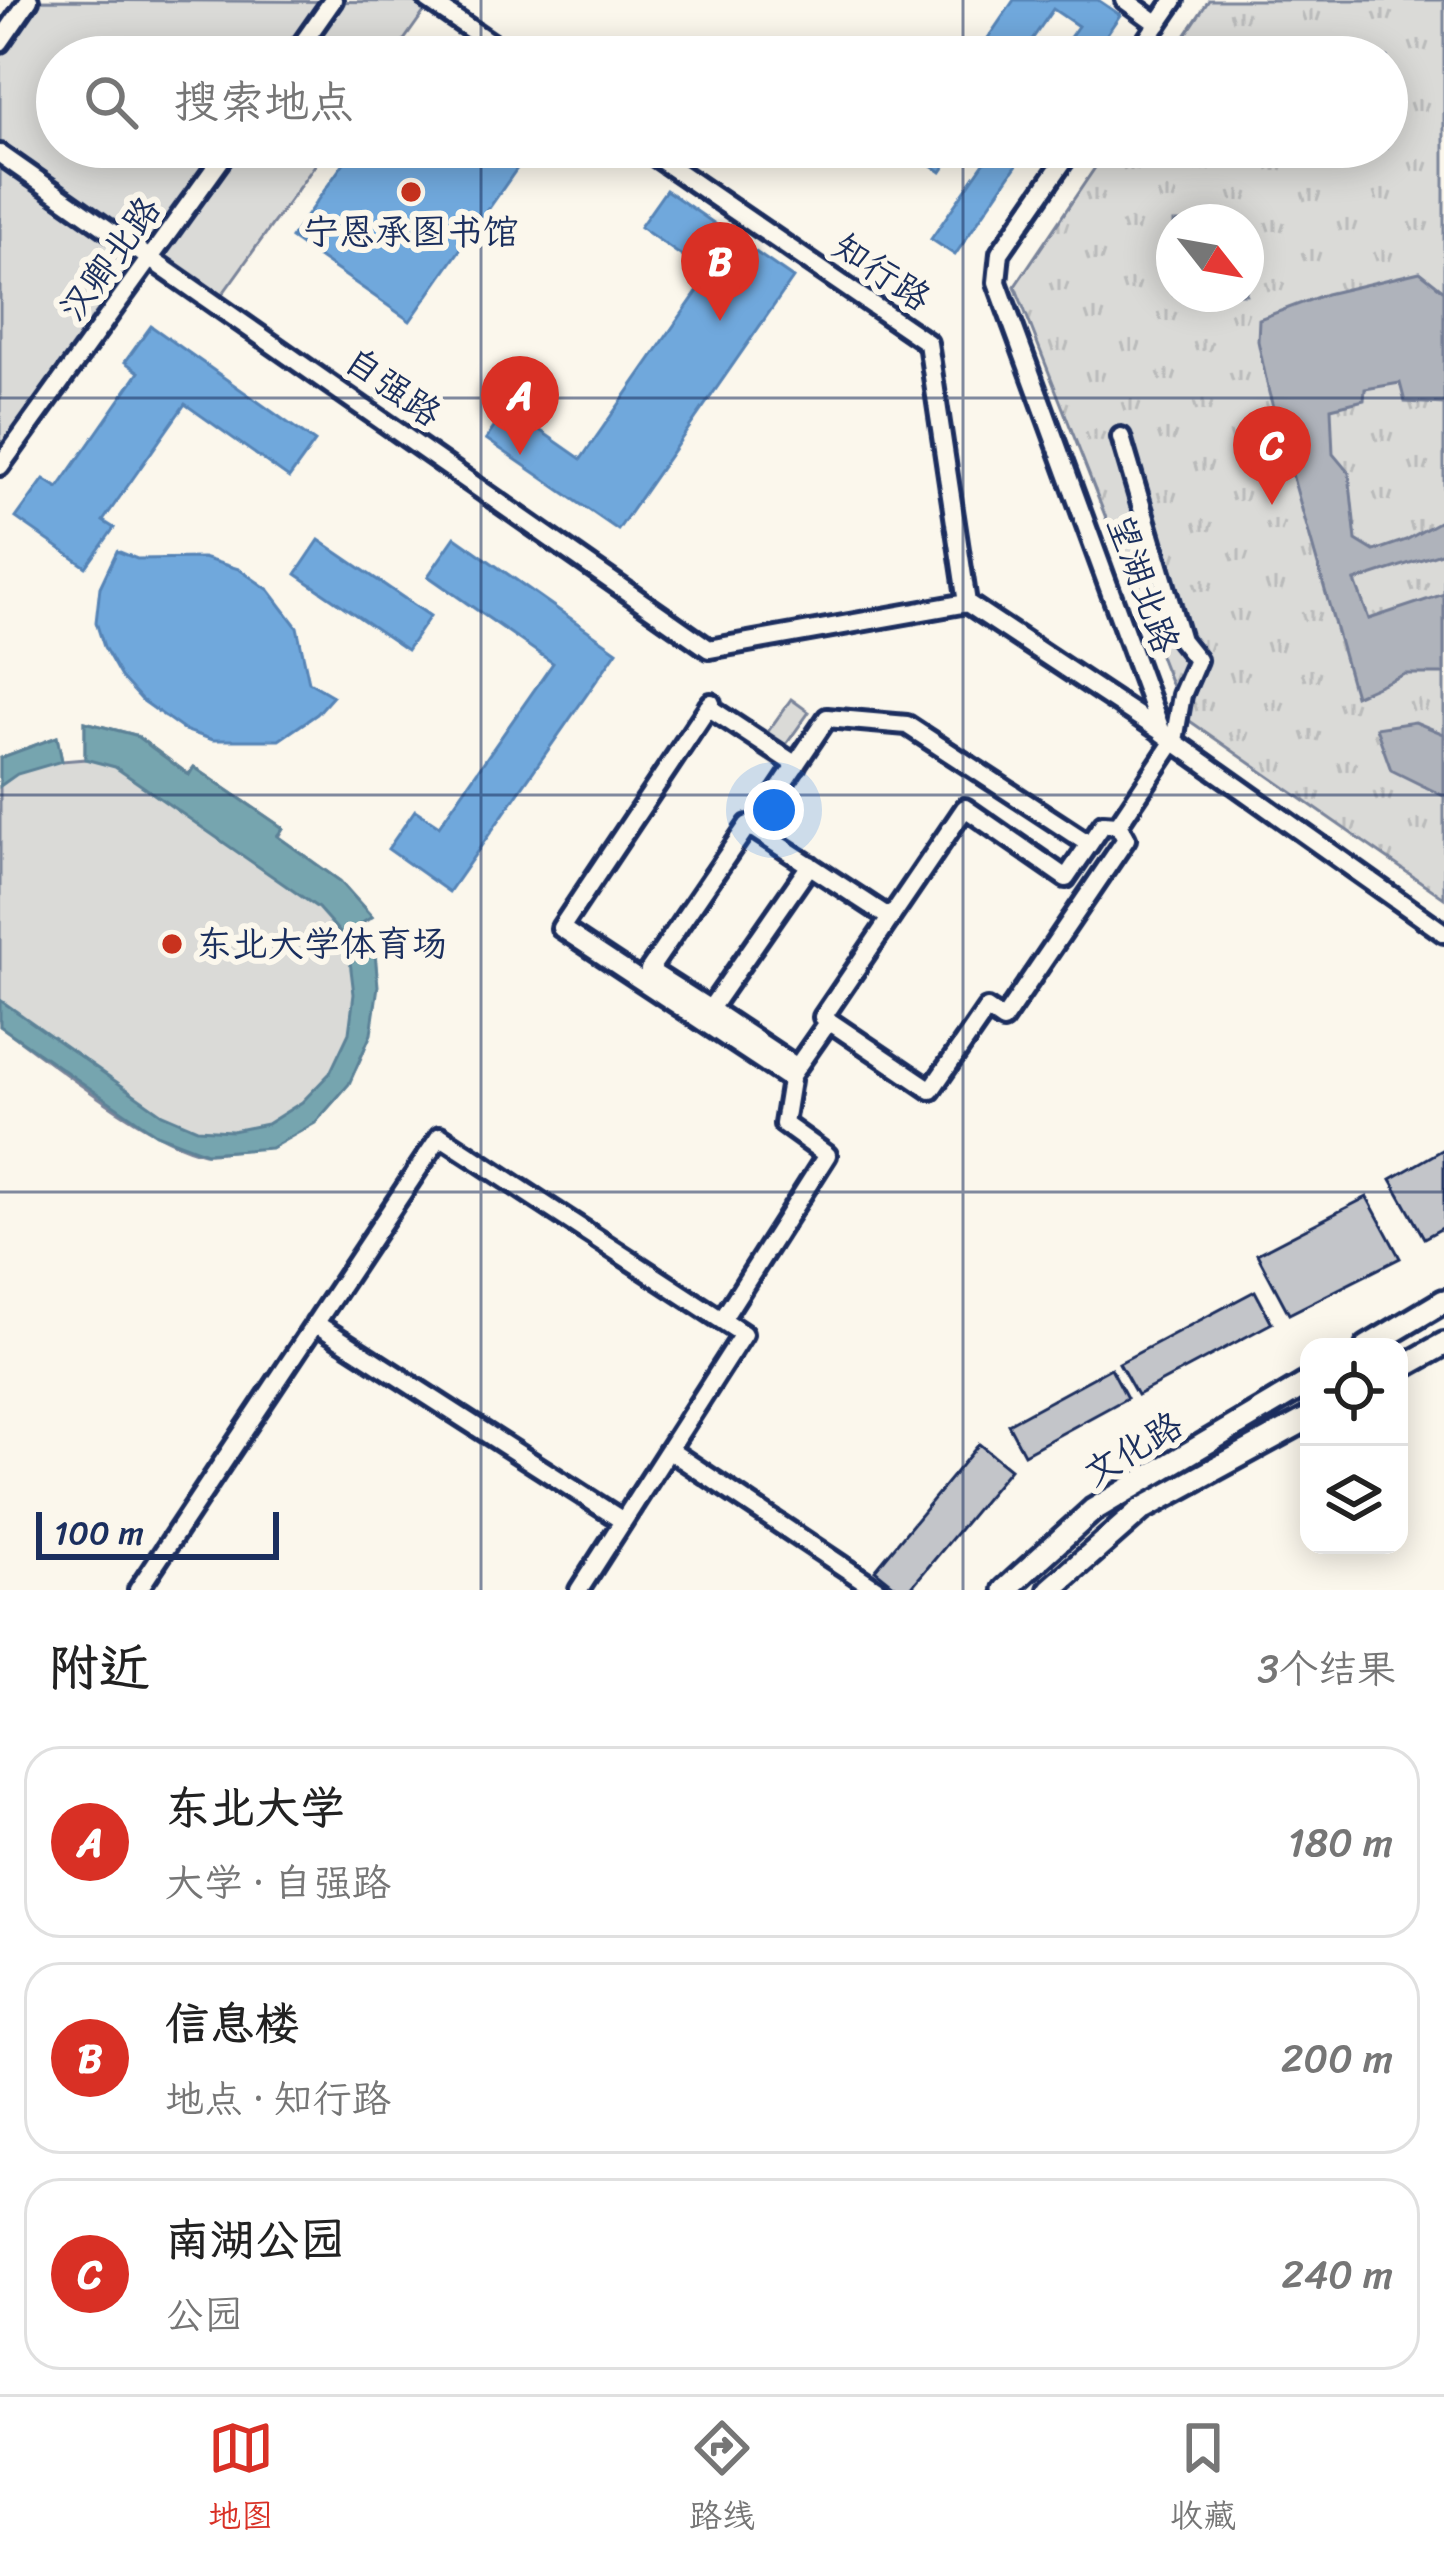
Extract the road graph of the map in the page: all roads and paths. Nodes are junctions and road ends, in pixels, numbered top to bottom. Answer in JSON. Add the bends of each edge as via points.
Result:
{"nodes":[{"id":1,"x":29,"y":0,"type":"edge"},
{"id":2,"x":333,"y":0,"type":"edge"},
{"id":3,"x":428,"y":0,"type":"edge"},
{"id":4,"x":1125,"y":0,"type":"edge"},
{"id":5,"x":1174,"y":0,"type":"edge"},
{"id":6,"x":1158,"y":24,"type":"junction"},
{"id":7,"x":308,"y":36,"type":"edge"},
{"id":8,"x":480,"y":36,"type":"edge"},
{"id":9,"x":1150,"y":36,"type":"edge"},
{"id":10,"x":0,"y":42,"type":"edge"},
{"id":11,"x":0,"y":154,"type":"edge"},
{"id":12,"x":215,"y":168,"type":"edge"},
{"id":13,"x":673,"y":168,"type":"edge"},
{"id":14,"x":1059,"y":168,"type":"edge"},
{"id":15,"x":151,"y":259,"type":"junction"},
{"id":16,"x":1121,"y":436,"type":"dead end"},
{"id":17,"x":0,"y":466,"type":"edge"},
{"id":18,"x":967,"y":603,"type":"junction"},
{"id":19,"x":1168,"y":737,"type":"junction"},
{"id":20,"x":796,"y":765,"type":"junction"},
{"id":21,"x":1118,"y":825,"type":"junction"},
{"id":22,"x":753,"y":828,"type":"junction"},
{"id":23,"x":1089,"y":844,"type":"junction"},
{"id":24,"x":810,"y":866,"type":"junction"},
{"id":25,"x":1066,"y":878,"type":"junction"},
{"id":26,"x":1088,"y":894,"type":"junction"},
{"id":27,"x":890,"y":918,"type":"junction"},
{"id":28,"x":1444,"y":933,"type":"edge"},
{"id":29,"x":710,"y":1010,"type":"junction"},
{"id":30,"x":829,"y":1021,"type":"junction"},
{"id":31,"x":793,"y":1072,"type":"junction"},
{"id":32,"x":1444,"y":1301,"type":"edge"},
{"id":33,"x":722,"y":1320,"type":"junction"},
{"id":34,"x":315,"y":1323,"type":"junction"},
{"id":35,"x":1382,"y":1338,"type":"edge"},
{"id":36,"x":1444,"y":1344,"type":"edge"},
{"id":37,"x":1408,"y":1364,"type":"edge"},
{"id":38,"x":1300,"y":1387,"type":"edge"},
{"id":39,"x":1300,"y":1423,"type":"edge"},
{"id":40,"x":669,"y":1450,"type":"junction"},
{"id":41,"x":623,"y":1521,"type":"junction"},
{"id":42,"x":138,"y":1590,"type":"edge"},
{"id":43,"x":579,"y":1590,"type":"edge"},
{"id":44,"x":878,"y":1590,"type":"edge"},
{"id":45,"x":1005,"y":1590,"type":"edge"},
{"id":46,"x":1050,"y":1590,"type":"edge"}],
"edges":[{"from":1,"to":10,"type":"street"},
{"from":2,"to":7,"type":"street"},
{"from":3,"to":8,"type":"street"},
{"from":4,"to":6,"type":"street"},
{"from":5,"to":6,"type":"street"},
{"from":6,"to":9,"type":"street"},
{"from":11,"to":15,"type":"street","name":"自强路"},
{"from":12,"to":15,"type":"street","name":"汉卿北路"},
{"from":13,"to":18,"type":"street","name":"知行路","via":[[928,343]]},
{"from":14,"to":19,"type":"street","name":"望湖北路","via":[[1000,253],[998,281]]},
{"from":15,"to":17,"type":"street","name":"汉卿北路"},
{"from":15,"to":18,"type":"street","name":"自强路","via":[[709,649]]},
{"from":16,"to":19,"type":"street","via":[[1181,640],[1197,660]]},
{"from":18,"to":19,"type":"street"},
{"from":19,"to":21,"type":"street"},
{"from":19,"to":28,"type":"street"},
{"from":20,"to":22,"type":"street"},
{"from":20,"to":23,"type":"street","via":[[827,718],[907,725]]},
{"from":20,"to":31,"type":"street","via":[[709,705],[561,928]]},
{"from":21,"to":23,"type":"street","via":[[1103,824]]},
{"from":21,"to":26,"type":"street","via":[[1126,839]]},
{"from":22,"to":24,"type":"street"},
{"from":22,"to":29,"type":"street","via":[[649,970]]},
{"from":23,"to":25,"type":"street"},
{"from":24,"to":27,"type":"street"},
{"from":24,"to":29,"type":"street"},
{"from":25,"to":26,"type":"street"},
{"from":25,"to":27,"type":"street","via":[[965,808]]},
{"from":26,"to":30,"type":"street","via":[[1003,1020],[987,1009],[931,1090]]},
{"from":27,"to":30,"type":"street","via":[[823,1017]]},
{"from":29,"to":31,"type":"street"},
{"from":30,"to":31,"type":"street"},
{"from":31,"to":33,"type":"street","via":[[784,1124],[827,1155]]},
{"from":32,"to":35,"type":"main road"},
{"from":33,"to":34,"type":"street","via":[[440,1136]]},
{"from":33,"to":40,"type":"street","via":[[743,1334]]},
{"from":34,"to":41,"type":"street"},
{"from":34,"to":42,"type":"street"},
{"from":36,"to":37,"type":"main road"},
{"from":38,"to":45,"type":"main road","name":"文化路","via":[[1093,1510]]},
{"from":39,"to":46,"type":"main road","name":"文化路","via":[[1142,1509]]},
{"from":40,"to":41,"type":"street"},
{"from":40,"to":44,"type":"street"},
{"from":41,"to":43,"type":"street"}]}
